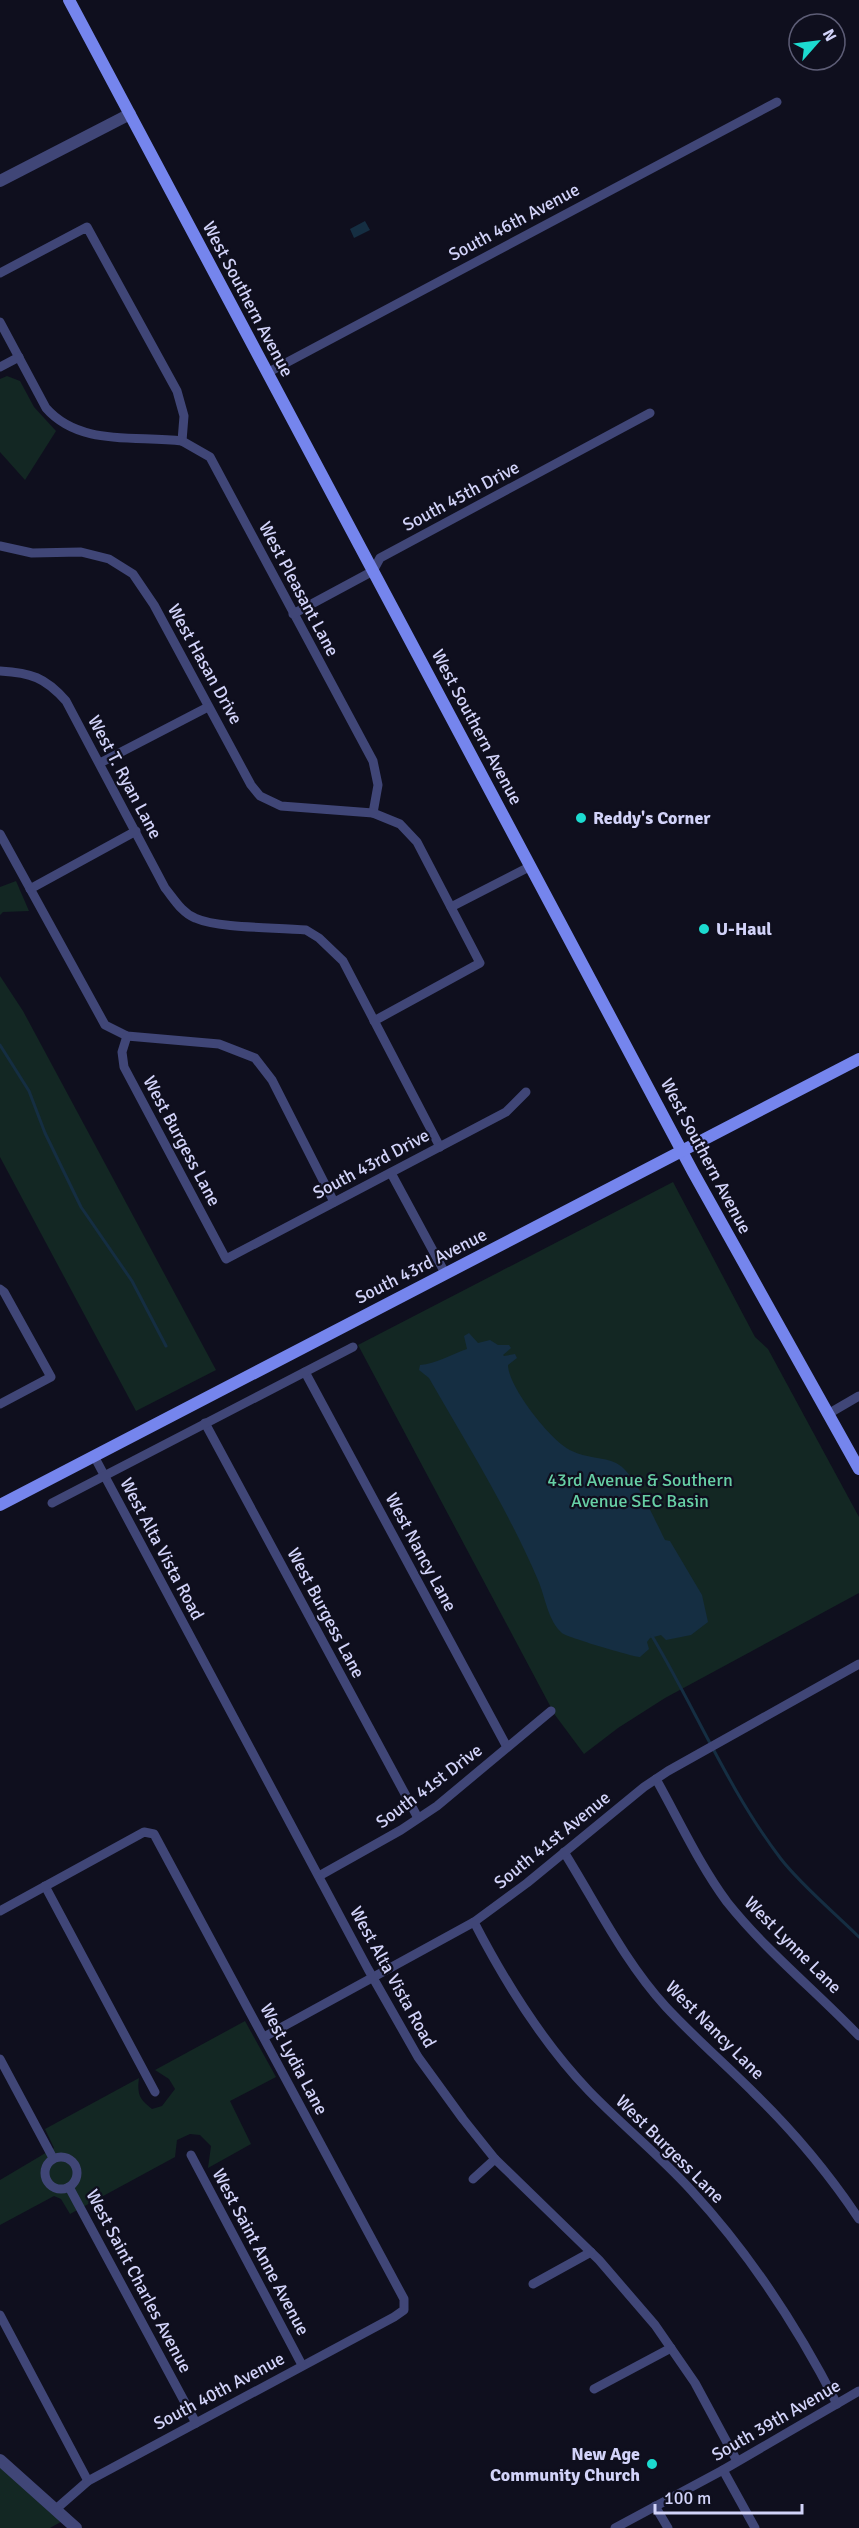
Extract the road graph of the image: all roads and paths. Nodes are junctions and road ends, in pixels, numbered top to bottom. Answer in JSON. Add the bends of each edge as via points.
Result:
{"nodes":[{"id":1,"x":69,"y":0,"type":"edge"},
{"id":2,"x":777,"y":102,"type":"dead end"},
{"id":3,"x":130,"y":114,"type":"junction"},
{"id":4,"x":0,"y":181,"type":"edge"},
{"id":5,"x":0,"y":273,"type":"edge"},
{"id":6,"x":0,"y":322,"type":"edge"},
{"id":7,"x":19,"y":357,"type":"junction"},
{"id":8,"x":0,"y":367,"type":"edge"},
{"id":9,"x":267,"y":373,"type":"junction"},
{"id":10,"x":650,"y":413,"type":"dead end"},
{"id":11,"x":182,"y":441,"type":"junction"},
{"id":12,"x":0,"y":546,"type":"edge"},
{"id":13,"x":373,"y":572,"type":"junction"},
{"id":14,"x":294,"y":614,"type":"junction"},
{"id":15,"x":0,"y":671,"type":"edge"},
{"id":16,"x":208,"y":707,"type":"junction"},
{"id":17,"x":100,"y":763,"type":"junction"},
{"id":18,"x":373,"y":813,"type":"junction"},
{"id":19,"x":136,"y":831,"type":"junction"},
{"id":20,"x":0,"y":834,"type":"edge"},
{"id":21,"x":531,"y":866,"type":"junction"},
{"id":22,"x":30,"y":889,"type":"junction"},
{"id":23,"x":451,"y":907,"type":"junction"},
{"id":24,"x":374,"y":1021,"type":"junction"},
{"id":25,"x":127,"y":1036,"type":"junction"},
{"id":26,"x":859,"y":1059,"type":"edge"},
{"id":27,"x":526,"y":1092,"type":"dead end"},
{"id":28,"x":440,"y":1147,"type":"junction"},
{"id":29,"x":683,"y":1152,"type":"junction"},
{"id":30,"x":391,"y":1173,"type":"junction"},
{"id":31,"x":334,"y":1202,"type":"junction"},
{"id":32,"x":226,"y":1259,"type":"joint"},
{"id":33,"x":445,"y":1273,"type":"junction"},
{"id":34,"x":0,"y":1289,"type":"edge"},
{"id":35,"x":353,"y":1347,"type":"dead end"},
{"id":36,"x":305,"y":1372,"type":"junction"},
{"id":37,"x":859,"y":1396,"type":"edge"},
{"id":38,"x":0,"y":1404,"type":"edge"},
{"id":39,"x":828,"y":1414,"type":"junction"},
{"id":40,"x":206,"y":1423,"type":"junction"},
{"id":41,"x":94,"y":1456,"type":"junction"},
{"id":42,"x":859,"y":1469,"type":"edge"},
{"id":43,"x":104,"y":1476,"type":"junction"},
{"id":44,"x":52,"y":1503,"type":"dead end"},
{"id":45,"x":0,"y":1505,"type":"edge"},
{"id":46,"x":859,"y":1664,"type":"edge"},
{"id":47,"x":551,"y":1711,"type":"dead end"},
{"id":48,"x":507,"y":1747,"type":"junction"},
{"id":49,"x":656,"y":1779,"type":"junction"},
{"id":50,"x":418,"y":1818,"type":"junction"},
{"id":51,"x":564,"y":1852,"type":"junction"},
{"id":52,"x":319,"y":1876,"type":"junction"},
{"id":53,"x":45,"y":1887,"type":"junction"},
{"id":54,"x":0,"y":1911,"type":"edge"},
{"id":55,"x":474,"y":1922,"type":"junction"},
{"id":56,"x":374,"y":1979,"type":"junction"},
{"id":57,"x":859,"y":2036,"type":"edge"},
{"id":58,"x":264,"y":2037,"type":"junction"},
{"id":59,"x":0,"y":2060,"type":"edge"},
{"id":60,"x":154,"y":2092,"type":"dead end"},
{"id":61,"x":191,"y":2155,"type":"dead end"},
{"id":62,"x":53,"y":2158,"type":"junction"},
{"id":63,"x":495,"y":2159,"type":"junction"},
{"id":64,"x":473,"y":2179,"type":"dead end"},
{"id":65,"x":69,"y":2187,"type":"junction"},
{"id":66,"x":859,"y":2219,"type":"edge"},
{"id":67,"x":591,"y":2252,"type":"junction"},
{"id":68,"x":533,"y":2284,"type":"dead end"},
{"id":69,"x":404,"y":2310,"type":"joint"},
{"id":70,"x":0,"y":2315,"type":"edge"},
{"id":71,"x":671,"y":2348,"type":"junction"},
{"id":72,"x":302,"y":2365,"type":"junction"},
{"id":73,"x":594,"y":2389,"type":"dead end"},
{"id":74,"x":859,"y":2391,"type":"edge"},
{"id":75,"x":837,"y":2404,"type":"junction"},
{"id":76,"x":196,"y":2423,"type":"junction"},
{"id":77,"x":0,"y":2460,"type":"edge"},
{"id":78,"x":737,"y":2461,"type":"junction"},
{"id":79,"x":723,"y":2470,"type":"junction"},
{"id":80,"x":88,"y":2481,"type":"junction"},
{"id":81,"x":656,"y":2506,"type":"junction"},
{"id":82,"x":56,"y":2509,"type":"junction"},
{"id":83,"x":76,"y":2528,"type":"edge"},
{"id":84,"x":615,"y":2528,"type":"edge"},
{"id":85,"x":668,"y":2528,"type":"edge"},
{"id":86,"x":755,"y":2528,"type":"edge"}],
"edges":[{"from":1,"to":3,"type":"main road","name":"West Southern Avenue"},
{"from":2,"to":9,"type":"street","name":"South 46th Avenue"},
{"from":3,"to":4,"type":"street"},
{"from":3,"to":9,"type":"main road","name":"West Southern Avenue"},
{"from":5,"to":11,"type":"street","via":[[87,227],[177,391],[184,416]]},
{"from":6,"to":7,"type":"street"},
{"from":7,"to":8,"type":"street"},
{"from":7,"to":11,"type":"street","via":[[55,419],[80,431],[113,439]]},
{"from":9,"to":13,"type":"main road","name":"West Southern Avenue"},
{"from":10,"to":13,"type":"street","name":"South 45th Drive","via":[[380,558]]},
{"from":11,"to":14,"type":"street","name":"West Pleasant Lane","via":[[210,458]]},
{"from":12,"to":16,"type":"street","name":"West Hasan Drive","via":[[32,553],[81,552],[109,559],[133,574],[154,605]]},
{"from":13,"to":14,"type":"street","name":"South 45th Drive"},
{"from":13,"to":21,"type":"main road","name":"West Southern Avenue"},
{"from":14,"to":18,"type":"street","name":"West Pleasant Lane","via":[[373,761],[378,785]]},
{"from":15,"to":17,"type":"street","name":"West T. Ryan Lane","via":[[27,673],[52,685],[66,701]]},
{"from":16,"to":17,"type":"street"},
{"from":16,"to":18,"type":"street","name":"West Hasan Drive","via":[[260,796],[281,806]]},
{"from":17,"to":19,"type":"street","name":"West T. Ryan Lane"},
{"from":18,"to":23,"type":"street","via":[[400,824],[417,842]]},
{"from":19,"to":22,"type":"street"},
{"from":19,"to":24,"type":"street","name":"West T. Ryan Lane","via":[[165,888],[182,909],[194,918],[216,923],[306,930],[343,961]]},
{"from":20,"to":22,"type":"street"},
{"from":21,"to":23,"type":"street"},
{"from":21,"to":29,"type":"main road","name":"West Southern Avenue"},
{"from":22,"to":25,"type":"street","via":[[105,1025]]},
{"from":23,"to":24,"type":"street","via":[[480,963]]},
{"from":24,"to":28,"type":"street"},
{"from":25,"to":31,"type":"street","via":[[219,1044],[255,1058],[272,1080]]},
{"from":25,"to":32,"type":"street","name":"West Burgess Lane","via":[[122,1052],[124,1068]]},
{"from":26,"to":29,"type":"main road","name":"South 43rd Avenue"},
{"from":27,"to":28,"type":"street","name":"South 43rd Drive","via":[[506,1112]]},
{"from":28,"to":30,"type":"street","name":"South 43rd Drive"},
{"from":29,"to":33,"type":"main road","name":"South 43rd Avenue"},
{"from":29,"to":39,"type":"main road","name":"West Southern Avenue"},
{"from":30,"to":31,"type":"street","name":"South 43rd Drive"},
{"from":30,"to":33,"type":"street"},
{"from":31,"to":32,"type":"street","name":"South 43rd Drive"},
{"from":33,"to":41,"type":"main road","name":"South 43rd Avenue"},
{"from":34,"to":38,"type":"street","via":[[51,1377]]},
{"from":35,"to":36,"type":"street"},
{"from":36,"to":40,"type":"street"},
{"from":36,"to":48,"type":"street","name":"West Nancy Lane"},
{"from":37,"to":39,"type":"street"},
{"from":39,"to":42,"type":"main road","name":"West Southern Avenue"},
{"from":40,"to":43,"type":"street"},
{"from":40,"to":50,"type":"street","name":"West Burgess Lane"},
{"from":41,"to":43,"type":"street","name":"West Alta Vista Road"},
{"from":41,"to":45,"type":"main road","name":"South 43rd Avenue"},
{"from":43,"to":44,"type":"street"},
{"from":43,"to":52,"type":"street","name":"West Alta Vista Road"},
{"from":46,"to":49,"type":"street","name":"South 41st Avenue"},
{"from":47,"to":48,"type":"street","name":"South 41st Drive"},
{"from":48,"to":50,"type":"street","name":"South 41st Drive"},
{"from":49,"to":51,"type":"street","name":"South 41st Avenue"},
{"from":49,"to":57,"type":"street","name":"West Lynne Lane","via":[[726,1900]]},
{"from":50,"to":52,"type":"street","name":"South 41st Drive"},
{"from":51,"to":55,"type":"street","name":"South 41st Avenue"},
{"from":51,"to":66,"type":"street","name":"West Nancy Lane","via":[[600,1917],[666,2007],[807,2150]]},
{"from":52,"to":56,"type":"street","name":"West Alta Vista Road"},
{"from":53,"to":54,"type":"street"},
{"from":53,"to":58,"type":"street","name":"West Lydia Lane","via":[[144,1832],[154,1834]]},
{"from":53,"to":60,"type":"street"},
{"from":55,"to":56,"type":"street","name":"South 41st Avenue"},
{"from":55,"to":75,"type":"street","name":"West Burgess Lane","via":[[517,1998],[569,2069],[691,2190],[755,2268],[802,2339]]},
{"from":56,"to":58,"type":"street","name":"South 41st Avenue"},
{"from":56,"to":63,"type":"street","name":"West Alta Vista Road","via":[[418,2057]]},
{"from":58,"to":69,"type":"street","name":"West Lydia Lane","via":[[404,2299]]},
{"from":59,"to":62,"type":"street"},
{"from":61,"to":72,"type":"street","name":"West Saint Anne Avenue"},
{"from":62,"to":65,"type":"street","name":"West Saint Charles Avenue","via":[[47,2164],[47,2181],[53,2187]]},
{"from":62,"to":65,"type":"street","name":"West Saint Charles Avenue","via":[[62,2156],[75,2165],[78,2173]]},
{"from":63,"to":64,"type":"street"},
{"from":63,"to":67,"type":"street","name":"West Alta Vista Road"},
{"from":65,"to":76,"type":"street","name":"West Saint Charles Avenue"},
{"from":67,"to":68,"type":"street"},
{"from":67,"to":71,"type":"street","name":"West Alta Vista Road"},
{"from":69,"to":72,"type":"street","name":"South 40th Avenue"},
{"from":70,"to":80,"type":"street"},
{"from":71,"to":73,"type":"street"},
{"from":71,"to":78,"type":"street","name":"West Alta Vista Road"},
{"from":72,"to":76,"type":"street","name":"South 40th Avenue"},
{"from":74,"to":75,"type":"street","name":"South 39th Avenue"},
{"from":75,"to":78,"type":"street","name":"South 39th Avenue"},
{"from":76,"to":80,"type":"street","name":"South 40th Avenue"},
{"from":77,"to":82,"type":"street"},
{"from":78,"to":79,"type":"street","name":"South 39th Avenue"},
{"from":79,"to":81,"type":"street","name":"South 39th Avenue"},
{"from":79,"to":86,"type":"street"},
{"from":80,"to":82,"type":"street","name":"South 40th Avenue"},
{"from":81,"to":84,"type":"street","name":"South 39th Avenue"},
{"from":81,"to":85,"type":"street"},
{"from":82,"to":83,"type":"street"}]}
